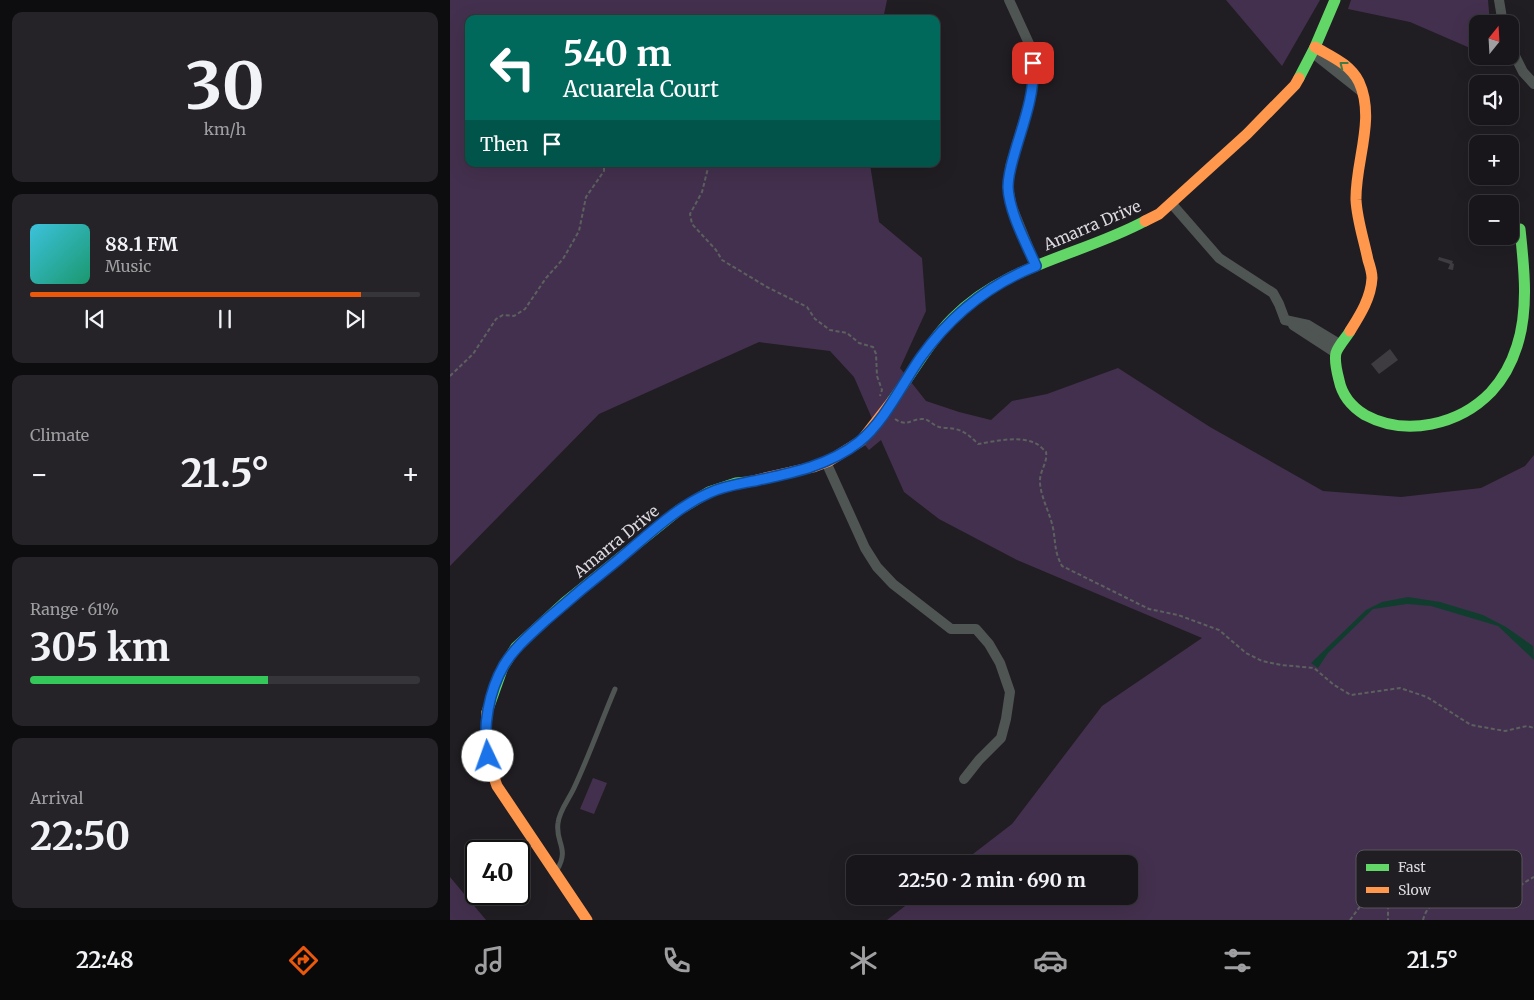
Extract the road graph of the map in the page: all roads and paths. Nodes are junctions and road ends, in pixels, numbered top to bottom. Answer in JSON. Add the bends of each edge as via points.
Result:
{"nodes":[{"id":1,"x":1009,"y":0,"type":"edge"},
{"id":2,"x":1335,"y":0,"type":"edge"},
{"id":3,"x":1499,"y":0,"type":"edge"},
{"id":4,"x":1502,"y":15,"type":"edge"},
{"id":5,"x":1314,"y":50,"type":"junction"},
{"id":6,"x":1519,"y":64,"type":"edge"},
{"id":7,"x":1534,"y":84,"type":"edge"},
{"id":8,"x":604,"y":167,"type":"edge"},
{"id":9,"x":708,"y":167,"type":"edge"},
{"id":10,"x":1171,"y":203,"type":"junction"},
{"id":11,"x":1520,"y":229,"type":"dead end"},
{"id":12,"x":1036,"y":266,"type":"junction"},
{"id":13,"x":1338,"y":349,"type":"junction"},
{"id":14,"x":450,"y":376,"type":"edge"},
{"id":15,"x":876,"y":402,"type":"dead end"},
{"id":16,"x":895,"y":418,"type":"dead end"},
{"id":17,"x":826,"y":462,"type":"junction"},
{"id":18,"x":615,"y":689,"type":"dead end"},
{"id":19,"x":1534,"y":728,"type":"edge"},
{"id":20,"x":964,"y":779,"type":"dead end"},
{"id":21,"x":555,"y":873,"type":"junction"},
{"id":22,"x":1534,"y":877,"type":"edge"},
{"id":23,"x":1522,"y":884,"type":"edge"},
{"id":24,"x":1359,"y":908,"type":"edge"},
{"id":25,"x":1429,"y":908,"type":"edge"},
{"id":26,"x":587,"y":920,"type":"edge"},
{"id":27,"x":1350,"y":920,"type":"edge"},
{"id":28,"x":1422,"y":920,"type":"edge"}],
"edges":[{"from":1,"to":12,"type":"street","via":[[1032,50],[1034,76],[1010,167],[1008,187],[1012,207]]},
{"from":2,"to":5,"type":"street","name":"Amarra Drive"},
{"from":3,"to":4,"type":"street"},
{"from":5,"to":10,"type":"street","name":"Amarra Drive","via":[[1295,85],[1276,106]]},
{"from":5,"to":13,"type":"street","via":[[1347,66],[1362,92],[1366,121],[1358,164],[1356,200],[1372,277],[1368,302]]},
{"from":6,"to":7,"type":"street"},
{"from":8,"to":14,"type":"path","via":[[586,197],[579,231],[563,259],[525,309],[514,316],[503,315],[496,319],[469,358]]},
{"from":9,"to":15,"type":"path","via":[[702,192],[690,214],[692,224],[722,260],[807,307],[815,319],[830,330],[847,333],[859,343],[873,347],[882,390]]},
{"from":10,"to":12,"type":"street","name":"Amarra Drive","via":[[1159,214],[1127,231]]},
{"from":10,"to":13,"type":"street","via":[[1220,258],[1273,293],[1285,320]]},
{"from":11,"to":13,"type":"street","via":[[1525,301],[1514,354],[1496,387],[1461,414],[1435,424],[1408,428],[1377,422],[1357,409],[1344,394],[1338,380]]},
{"from":12,"to":17,"type":"street","name":"Amarra Drive","via":[[980,295],[953,318],[861,441]]},
{"from":16,"to":19,"type":"path","via":[[901,423],[922,419],[938,427],[957,429],[978,444],[1003,440],[1037,444],[1046,452],[1040,483],[1053,529],[1055,554],[1062,566],[1149,609],[1178,615],[1219,630],[1246,653],[1262,661],[1314,668],[1351,695],[1400,688],[1427,697],[1472,725],[1505,731],[1527,726]]},
{"from":17,"to":20,"type":"street","via":[[877,567],[893,584],[951,630],[976,629],[1000,663],[1010,692],[1001,738]]},
{"from":17,"to":21,"type":"street","name":"Amarra Drive","via":[[709,492],[679,510],[516,647],[503,667],[488,713],[486,744],[490,768],[497,786]]},
{"from":18,"to":21,"type":"lane","via":[[560,815],[558,832],[564,851]]},
{"from":21,"to":26,"type":"street","name":"Amarra Drive"},
{"from":22,"to":23,"type":"path"},
{"from":24,"to":27,"type":"path"},
{"from":25,"to":28,"type":"path"}]}
